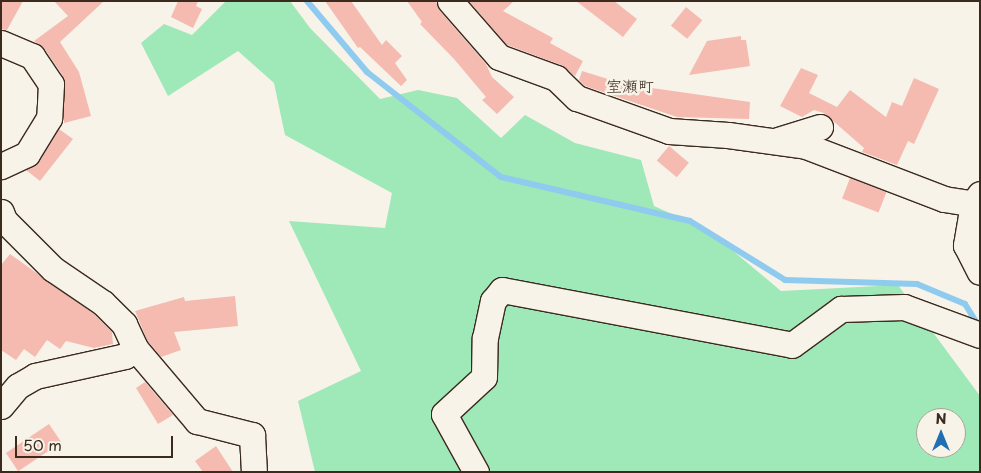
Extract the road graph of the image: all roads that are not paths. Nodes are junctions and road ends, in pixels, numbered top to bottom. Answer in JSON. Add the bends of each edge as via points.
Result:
{"nodes":[{"id":1,"x":450,"y":1,"type":"edge"},
{"id":2,"x":1,"y":43,"type":"edge"},
{"id":3,"x":820,"y":127,"type":"dead end"},
{"id":4,"x":771,"y":143,"type":"junction"},
{"id":5,"x":1,"y":166,"type":"edge"},
{"id":6,"x":977,"y":201,"type":"edge"},
{"id":7,"x":1,"y":212,"type":"edge"},
{"id":8,"x":980,"y":272,"type":"edge"},
{"id":9,"x":980,"y":335,"type":"edge"},
{"id":10,"x":135,"y":348,"type":"junction"},
{"id":11,"x":1,"y":406,"type":"edge"},
{"id":12,"x":254,"y":472,"type":"edge"},
{"id":13,"x":476,"y":472,"type":"edge"}],
"edges":[{"from":1,"to":4,"type":"street","via":[[499,57],[556,78],[577,98],[669,131],[728,135]]},
{"from":2,"to":5,"type":"street","via":[[32,56],[51,84],[49,118],[27,154]]},
{"from":3,"to":4,"type":"street"},
{"from":4,"to":6,"type":"street","via":[[806,146],[944,199]]},
{"from":6,"to":8,"type":"street","via":[[966,245]]},
{"from":7,"to":10,"type":"street","via":[[4,220],[52,269],[103,303],[124,324]]},
{"from":9,"to":13,"type":"street","via":[[904,307],[841,309],[792,345],[502,290],[493,301],[485,338],[484,377],[444,414]]},
{"from":10,"to":11,"type":"street","via":[[125,356],[35,376],[18,386]]},
{"from":10,"to":12,"type":"street","via":[[197,420],[252,435]]}]}
